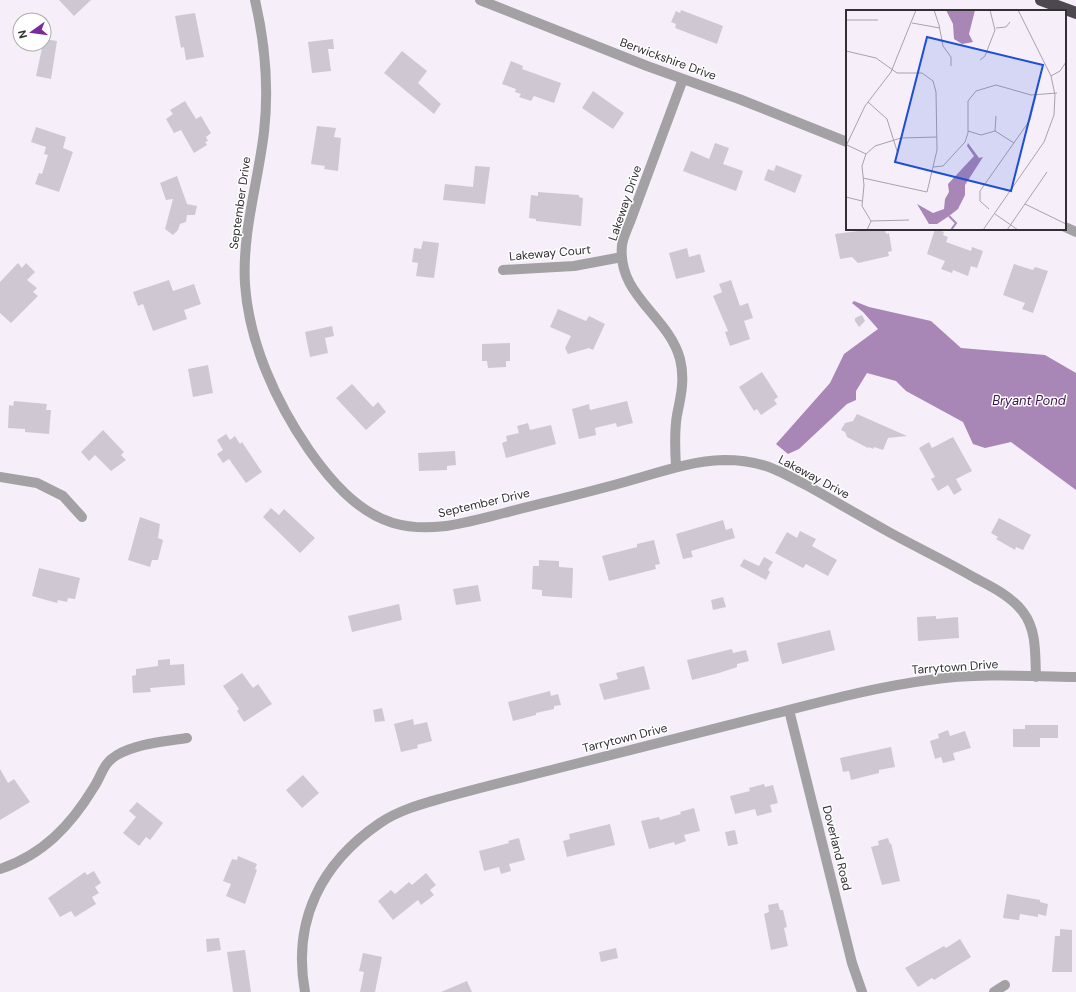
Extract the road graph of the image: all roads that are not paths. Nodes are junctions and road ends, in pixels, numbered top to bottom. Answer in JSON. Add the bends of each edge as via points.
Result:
{"nodes":[{"id":1,"x":255,"y":0,"type":"edge"},
{"id":2,"x":480,"y":0,"type":"edge"},
{"id":3,"x":1041,"y":0,"type":"edge"},
{"id":4,"x":1076,"y":13,"type":"edge"},
{"id":5,"x":683,"y":79,"type":"junction"},
{"id":6,"x":846,"y":142,"type":"edge"},
{"id":7,"x":1066,"y":228,"type":"edge"},
{"id":8,"x":1076,"y":232,"type":"edge"},
{"id":9,"x":622,"y":256,"type":"junction"},
{"id":10,"x":503,"y":270,"type":"dead end"},
{"id":11,"x":676,"y":467,"type":"junction"},
{"id":12,"x":0,"y":477,"type":"edge"},
{"id":13,"x":82,"y":517,"type":"dead end"},
{"id":14,"x":1036,"y":677,"type":"junction"},
{"id":15,"x":1076,"y":677,"type":"edge"},
{"id":16,"x":789,"y":710,"type":"junction"},
{"id":17,"x":187,"y":738,"type":"dead end"},
{"id":18,"x":0,"y":869,"type":"edge"},
{"id":19,"x":1005,"y":985,"type":"dead end"},
{"id":20,"x":305,"y":992,"type":"edge"},
{"id":21,"x":862,"y":992,"type":"edge"},
{"id":22,"x":994,"y":992,"type":"edge"}],
"edges":[{"from":1,"to":11,"type":"street","name":"September Drive","via":[[266,73],[266,108],[246,236],[246,297],[254,335],[274,389],[310,452],[339,487],[364,508],[392,522],[411,527],[440,527],[612,486]]},
{"from":2,"to":5,"type":"street","name":"Berwickshire Drive"},
{"from":3,"to":4,"type":"highway"},
{"from":5,"to":6,"type":"street","name":"Berwickshire Drive"},
{"from":5,"to":9,"type":"street","name":"Lakeway Drive","via":[[622,244]]},
{"from":7,"to":8,"type":"street"},
{"from":9,"to":10,"type":"street","name":"Lakeway Court","via":[[574,266]]},
{"from":9,"to":11,"type":"street","name":"Lakeway Drive","via":[[623,267],[632,289],[669,335],[680,359],[683,392],[675,437]]},
{"from":11,"to":14,"type":"street","name":"Lakeway Drive","via":[[695,462],[726,460],[775,469],[1000,591],[1014,601],[1025,614],[1031,627]]},
{"from":12,"to":13,"type":"street","via":[[37,483],[62,496]]},
{"from":14,"to":15,"type":"street","name":"Tarrytown Drive"},
{"from":14,"to":16,"type":"street","name":"Tarrytown Drive","via":[[931,679]]},
{"from":16,"to":20,"type":"street","name":"Tarrytown Drive","via":[[478,788],[398,812],[363,835],[335,864],[320,885],[310,907],[304,933],[302,956]]},
{"from":16,"to":21,"type":"street","name":"Doverland Road","via":[[852,963]]},
{"from":17,"to":18,"type":"street","via":[[137,745],[115,756],[101,770],[95,786],[71,819],[46,846],[20,862]]},
{"from":19,"to":22,"type":"street"}]}
